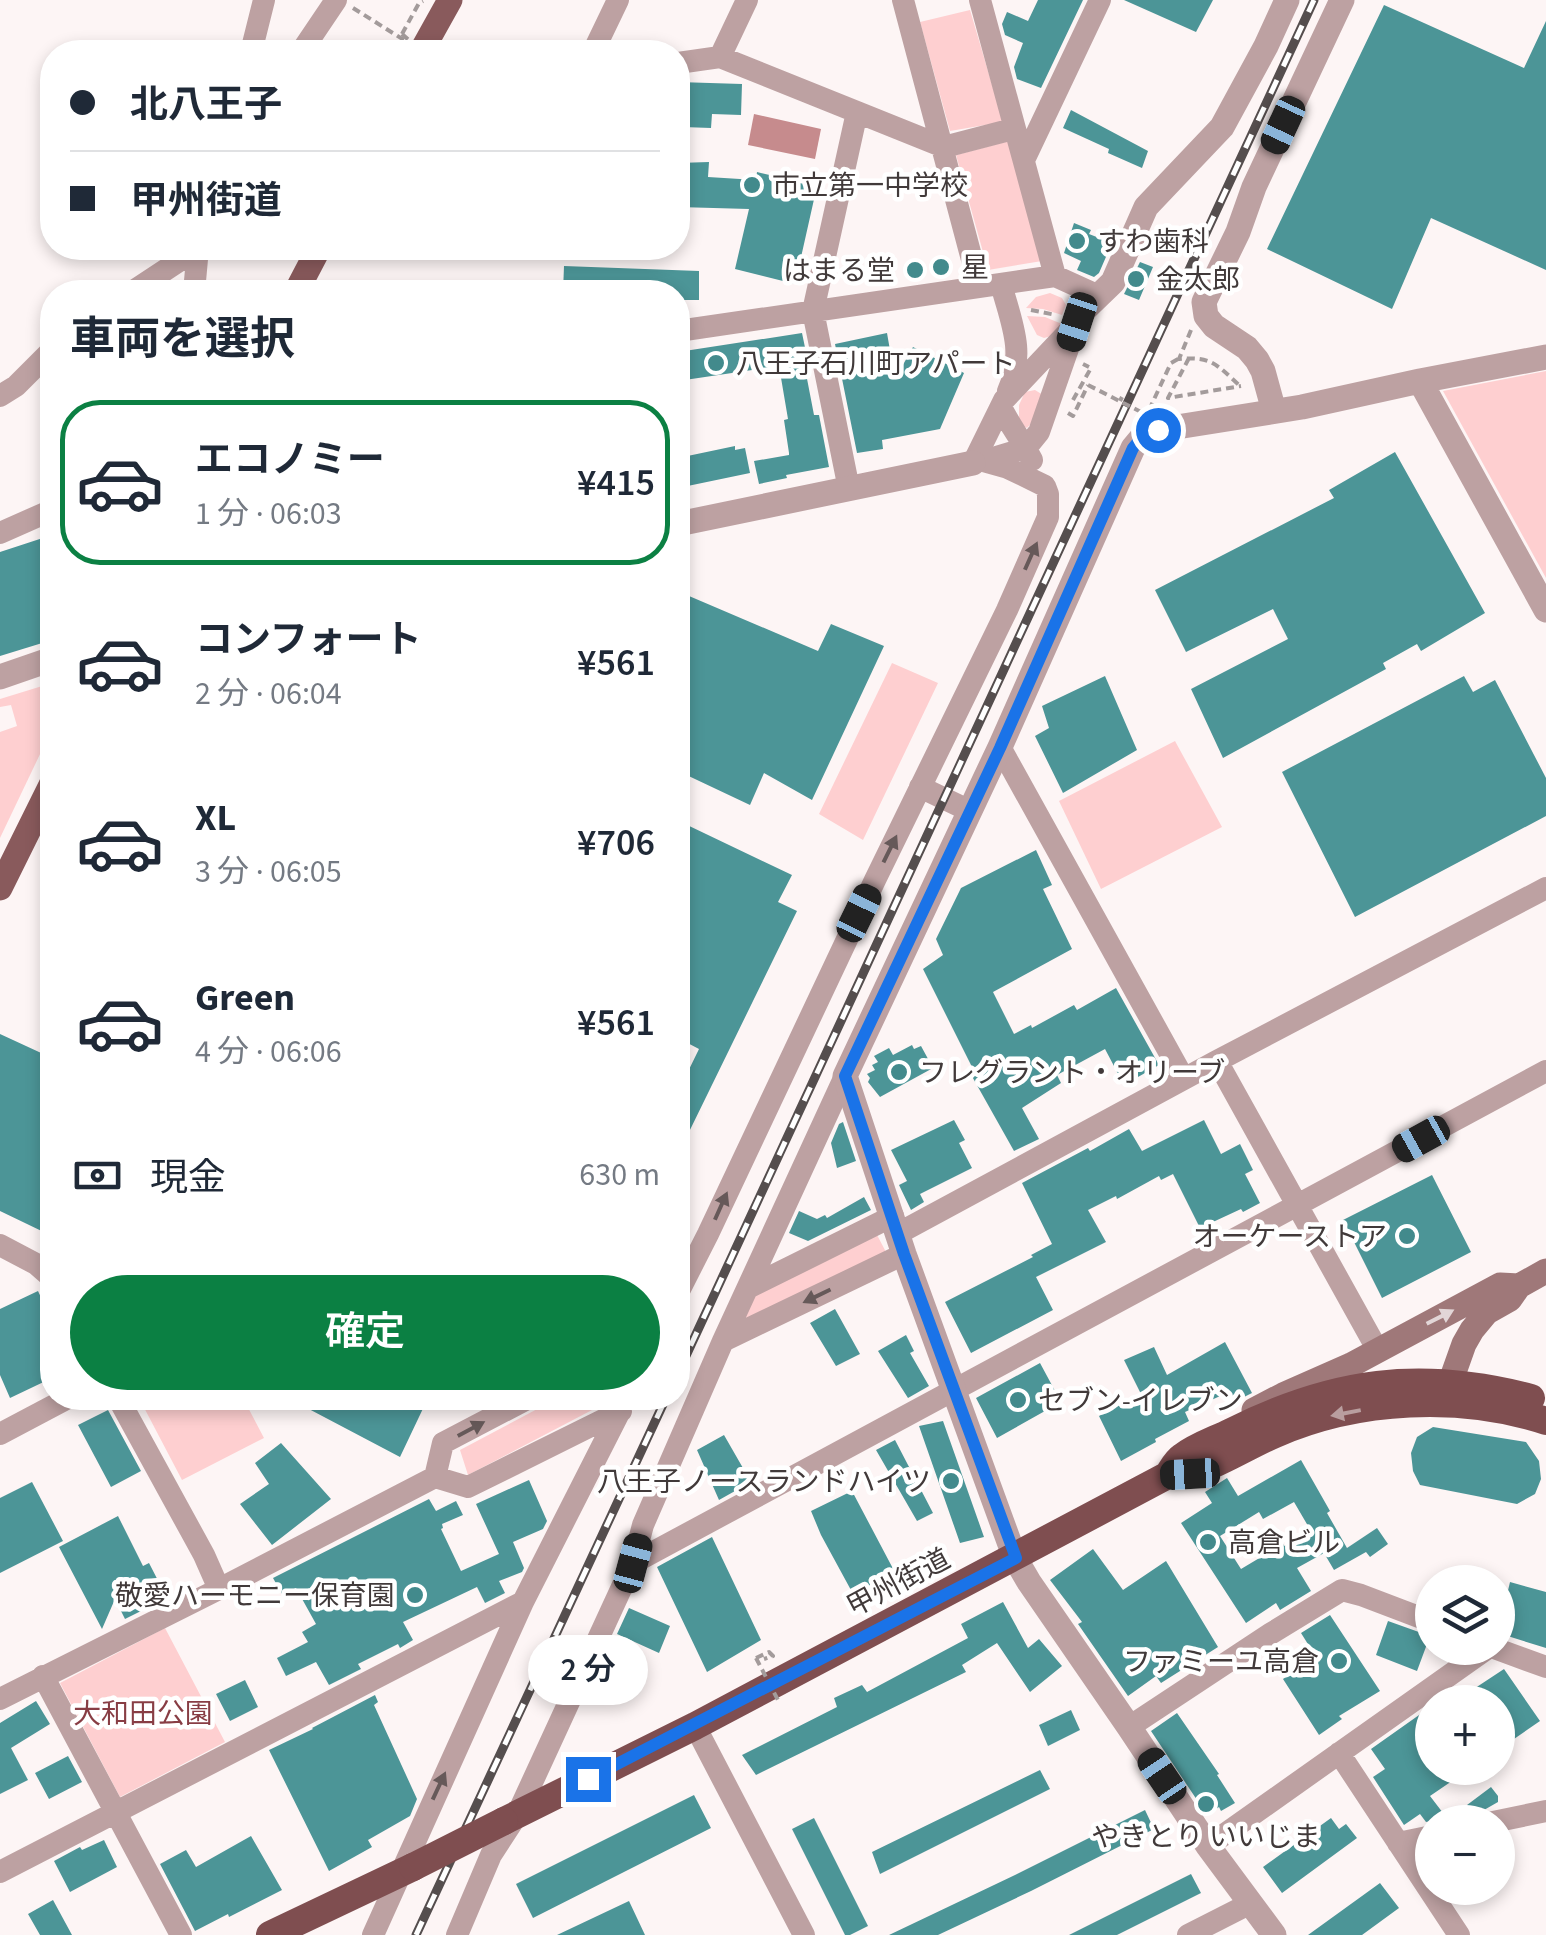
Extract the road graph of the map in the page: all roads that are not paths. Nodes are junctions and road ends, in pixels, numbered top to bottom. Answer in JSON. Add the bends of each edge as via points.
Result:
{"nodes":[{"id":1,"x":264,"y":0,"type":"edge"},
{"id":2,"x":338,"y":0,"type":"edge"},
{"id":3,"x":450,"y":0,"type":"edge"},
{"id":4,"x":618,"y":0,"type":"edge"},
{"id":5,"x":747,"y":0,"type":"edge"},
{"id":6,"x":903,"y":0,"type":"edge"},
{"id":7,"x":980,"y":0,"type":"edge"},
{"id":8,"x":1100,"y":0,"type":"edge"},
{"id":9,"x":1287,"y":0,"type":"edge"},
{"id":10,"x":1342,"y":0,"type":"edge"},
{"id":11,"x":254,"y":40,"type":"edge"},
{"id":12,"x":310,"y":40,"type":"edge"},
{"id":13,"x":422,"y":40,"type":"edge"},
{"id":14,"x":599,"y":40,"type":"edge"},
{"id":15,"x":720,"y":57,"type":"junction"},
{"id":16,"x":690,"y":62,"type":"edge"},
{"id":17,"x":858,"y":112,"type":"junction"},
{"id":18,"x":1013,"y":129,"type":"junction"},
{"id":19,"x":944,"y":148,"type":"junction"},
{"id":20,"x":1024,"y":160,"type":"junction"},
{"id":21,"x":180,"y":260,"type":"edge"},
{"id":22,"x":1054,"y":276,"type":"junction"},
{"id":23,"x":150,"y":280,"type":"edge"},
{"id":24,"x":990,"y":285,"type":"junction"},
{"id":25,"x":1099,"y":296,"type":"junction"},
{"id":26,"x":813,"y":311,"type":"junction"},
{"id":27,"x":1021,"y":317,"type":"junction"},
{"id":28,"x":1070,"y":320,"type":"junction"},
{"id":29,"x":690,"y":329,"type":"edge"},
{"id":30,"x":1546,"y":357,"type":"edge"},
{"id":31,"x":40,"y":362,"type":"edge"},
{"id":32,"x":1038,"y":366,"type":"junction"},
{"id":33,"x":1420,"y":380,"type":"junction"},
{"id":34,"x":1056,"y":389,"type":"junction"},
{"id":35,"x":0,"y":396,"type":"edge"},
{"id":36,"x":1002,"y":403,"type":"junction"},
{"id":37,"x":1274,"y":411,"type":"junction"},
{"id":38,"x":1026,"y":448,"type":"junction"},
{"id":39,"x":978,"y":462,"type":"junction"},
{"id":40,"x":1044,"y":486,"type":"junction"},
{"id":41,"x":850,"y":489,"type":"junction"},
{"id":42,"x":40,"y":515,"type":"edge"},
{"id":43,"x":690,"y":522,"type":"edge"},
{"id":44,"x":0,"y":533,"type":"edge"},
{"id":45,"x":1546,"y":610,"type":"edge"},
{"id":46,"x":40,"y":663,"type":"edge"},
{"id":47,"x":0,"y":677,"type":"edge"},
{"id":48,"x":1000,"y":748,"type":"junction"},
{"id":49,"x":920,"y":787,"type":"junction"},
{"id":50,"x":40,"y":806,"type":"edge"},
{"id":51,"x":970,"y":811,"type":"junction"},
{"id":52,"x":2,"y":880,"type":"edge"},
{"id":53,"x":1546,"y":888,"type":"edge"},
{"id":54,"x":1217,"y":1061,"type":"junction"},
{"id":55,"x":1546,"y":1071,"type":"edge"},
{"id":56,"x":845,"y":1076,"type":"junction"},
{"id":57,"x":1184,"y":1079,"type":"junction"},
{"id":58,"x":1296,"y":1207,"type":"junction"},
{"id":59,"x":899,"y":1235,"type":"junction"},
{"id":60,"x":0,"y":1244,"type":"edge"},
{"id":61,"x":40,"y":1268,"type":"edge"},
{"id":62,"x":690,"y":1269,"type":"edge"},
{"id":63,"x":1546,"y":1271,"type":"edge"},
{"id":64,"x":1519,"y":1286,"type":"junction"},
{"id":65,"x":748,"y":1288,"type":"junction"},
{"id":66,"x":723,"y":1341,"type":"junction"},
{"id":67,"x":1377,"y":1350,"type":"junction"},
{"id":68,"x":953,"y":1391,"type":"junction"},
{"id":69,"x":1446,"y":1393,"type":"junction"},
{"id":70,"x":1546,"y":1402,"type":"edge"},
{"id":71,"x":45,"y":1410,"type":"edge"},
{"id":72,"x":124,"y":1410,"type":"edge"},
{"id":73,"x":507,"y":1410,"type":"edge"},
{"id":74,"x":613,"y":1410,"type":"edge"},
{"id":75,"x":621,"y":1410,"type":"edge"},
{"id":76,"x":1546,"y":1421,"type":"edge"},
{"id":77,"x":0,"y":1434,"type":"edge"},
{"id":78,"x":1202,"y":1446,"type":"junction"},
{"id":79,"x":1168,"y":1475,"type":"junction"},
{"id":80,"x":436,"y":1478,"type":"junction"},
{"id":81,"x":1016,"y":1558,"type":"junction"},
{"id":82,"x":633,"y":1563,"type":"junction"},
{"id":83,"x":220,"y":1589,"type":"junction"},
{"id":84,"x":523,"y":1602,"type":"junction"},
{"id":85,"x":1415,"y":1615,"type":"edge"},
{"id":86,"x":1515,"y":1657,"type":"edge"},
{"id":87,"x":1467,"y":1665,"type":"edge"},
{"id":88,"x":1546,"y":1668,"type":"edge"},
{"id":89,"x":44,"y":1676,"type":"junction"},
{"id":90,"x":0,"y":1699,"type":"edge"},
{"id":91,"x":695,"y":1726,"type":"junction"},
{"id":92,"x":1129,"y":1727,"type":"junction"},
{"id":93,"x":1340,"y":1753,"type":"junction"},
{"id":94,"x":116,"y":1811,"type":"junction"},
{"id":95,"x":1546,"y":1811,"type":"edge"},
{"id":96,"x":1515,"y":1817,"type":"edge"},
{"id":97,"x":511,"y":1818,"type":"junction"},
{"id":98,"x":1415,"y":1840,"type":"edge"},
{"id":99,"x":1398,"y":1843,"type":"junction"},
{"id":100,"x":1208,"y":1846,"type":"junction"},
{"id":101,"x":406,"y":1870,"type":"junction"},
{"id":102,"x":0,"y":1872,"type":"edge"},
{"id":103,"x":1251,"y":1903,"type":"junction"},
{"id":104,"x":464,"y":1931,"type":"edge"},
{"id":105,"x":798,"y":1933,"type":"edge"},
{"id":106,"x":181,"y":1935,"type":"edge"},
{"id":107,"x":270,"y":1935,"type":"edge"},
{"id":108,"x":373,"y":1935,"type":"edge"},
{"id":109,"x":1188,"y":1935,"type":"edge"},
{"id":110,"x":1274,"y":1935,"type":"edge"},
{"id":111,"x":1459,"y":1935,"type":"edge"}],
"edges":[{"from":1,"to":11,"type":"street"},
{"from":2,"to":12,"type":"street"},
{"from":3,"to":13,"type":"main road"},
{"from":4,"to":14,"type":"street"},
{"from":5,"to":15,"type":"street"},
{"from":6,"to":19,"type":"street"},
{"from":7,"to":18,"type":"street"},
{"from":8,"to":20,"type":"street"},
{"from":9,"to":25,"type":"street","via":[[1222,127],[1146,207],[1113,282]]},
{"from":10,"to":37,"type":"street","via":[[1204,302],[1214,326],[1257,360]]},
{"from":15,"to":16,"type":"street"},
{"from":15,"to":17,"type":"street"},
{"from":17,"to":19,"type":"street"},
{"from":17,"to":26,"type":"street"},
{"from":18,"to":19,"type":"street"},
{"from":18,"to":20,"type":"street"},
{"from":19,"to":24,"type":"street"},
{"from":20,"to":22,"type":"street"},
{"from":21,"to":23,"type":"street"},
{"from":22,"to":24,"type":"street"},
{"from":22,"to":25,"type":"street"},
{"from":24,"to":26,"type":"street"},
{"from":24,"to":27,"type":"street"},
{"from":25,"to":28,"type":"street"},
{"from":26,"to":29,"type":"street"},
{"from":26,"to":41,"type":"street"},
{"from":27,"to":32,"type":"street","via":[[1027,352]]},
{"from":27,"to":36,"type":"street","via":[[1018,364]]},
{"from":28,"to":32,"type":"street"},
{"from":28,"to":34,"type":"street"},
{"from":30,"to":33,"type":"street"},
{"from":31,"to":35,"type":"street"},
{"from":32,"to":34,"type":"street"},
{"from":32,"to":36,"type":"street"},
{"from":33,"to":37,"type":"street"},
{"from":33,"to":45,"type":"street"},
{"from":34,"to":38,"type":"street"},
{"from":36,"to":38,"type":"street"},
{"from":36,"to":39,"type":"street"},
{"from":37,"to":48,"type":"street","via":[[1158,430],[1133,448]]},
{"from":38,"to":39,"type":"street"},
{"from":38,"to":40,"type":"street"},
{"from":39,"to":40,"type":"street"},
{"from":39,"to":41,"type":"street"},
{"from":49,"to":40,"type":"street","one_way":true,"via":[[1048,517]]},
{"from":41,"to":43,"type":"street"},
{"from":42,"to":44,"type":"street"},
{"from":46,"to":47,"type":"street"},
{"from":48,"to":51,"type":"street"},
{"from":48,"to":57,"type":"street"},
{"from":49,"to":51,"type":"street"},
{"from":62,"to":49,"type":"street","one_way":true},
{"from":50,"to":52,"type":"main road"},
{"from":51,"to":56,"type":"street"},
{"from":53,"to":54,"type":"street"},
{"from":54,"to":57,"type":"street"},
{"from":54,"to":58,"type":"street"},
{"from":55,"to":58,"type":"street"},
{"from":56,"to":59,"type":"street"},
{"from":56,"to":65,"type":"street"},
{"from":57,"to":59,"type":"street"},
{"from":58,"to":67,"type":"street"},
{"from":58,"to":68,"type":"street"},
{"from":59,"to":65,"type":"street"},
{"from":59,"to":66,"type":"street","one_way":true},
{"from":59,"to":68,"type":"street"},
{"from":60,"to":61,"type":"street"},
{"from":63,"to":64,"type":"main road"},
{"from":67,"to":64,"type":"main road","one_way":true,"via":[[1500,1285]]},
{"from":64,"to":69,"type":"main road","via":[[1472,1330]]},
{"from":65,"to":66,"type":"street"},
{"from":66,"to":82,"type":"street"},
{"from":67,"to":78,"type":"main road","via":[[1212,1433]]},
{"from":68,"to":81,"type":"street"},
{"from":68,"to":82,"type":"street"},
{"from":69,"to":70,"type":"highway","via":[[1488,1388]]},
{"from":69,"to":76,"type":"highway"},
{"from":69,"to":78,"type":"highway","via":[[1385,1384],[1332,1392]]},
{"from":69,"to":79,"type":"highway","name":"甲州街道","one_way":true,"via":[[1303,1422],[1190,1474]]},
{"from":71,"to":77,"type":"street"},
{"from":72,"to":83,"type":"street"},
{"from":80,"to":73,"type":"street","one_way":true,"via":[[443,1444]]},
{"from":74,"to":80,"type":"street","via":[[468,1487]]},
{"from":75,"to":84,"type":"street"},
{"from":78,"to":79,"type":"highway","via":[[1180,1458]]},
{"from":79,"to":81,"type":"highway","name":"甲州街道"},
{"from":80,"to":83,"type":"street"},
{"from":81,"to":91,"type":"highway","name":"甲州街道"},
{"from":81,"to":92,"type":"street"},
{"from":82,"to":97,"type":"street"},
{"from":83,"to":89,"type":"street"},
{"from":84,"to":94,"type":"street"},
{"from":101,"to":84,"type":"street","one_way":true},
{"from":85,"to":92,"type":"street","via":[[1342,1590]]},
{"from":86,"to":88,"type":"street"},
{"from":87,"to":93,"type":"street"},
{"from":89,"to":90,"type":"street"},
{"from":89,"to":94,"type":"street"},
{"from":91,"to":97,"type":"highway","name":"甲州街道"},
{"from":91,"to":105,"type":"street"},
{"from":92,"to":100,"type":"street"},
{"from":93,"to":99,"type":"street"},
{"from":93,"to":100,"type":"street"},
{"from":94,"to":102,"type":"street"},
{"from":94,"to":106,"type":"street"},
{"from":95,"to":96,"type":"street"},
{"from":97,"to":101,"type":"highway","name":"甲州街道","bridge":true},
{"from":97,"to":104,"type":"street"},
{"from":98,"to":99,"type":"street"},
{"from":99,"to":111,"type":"street"},
{"from":100,"to":103,"type":"street"},
{"from":101,"to":107,"type":"highway","name":"甲州街道"},
{"from":101,"to":108,"type":"street"},
{"from":103,"to":109,"type":"street"},
{"from":103,"to":110,"type":"street"}]}
